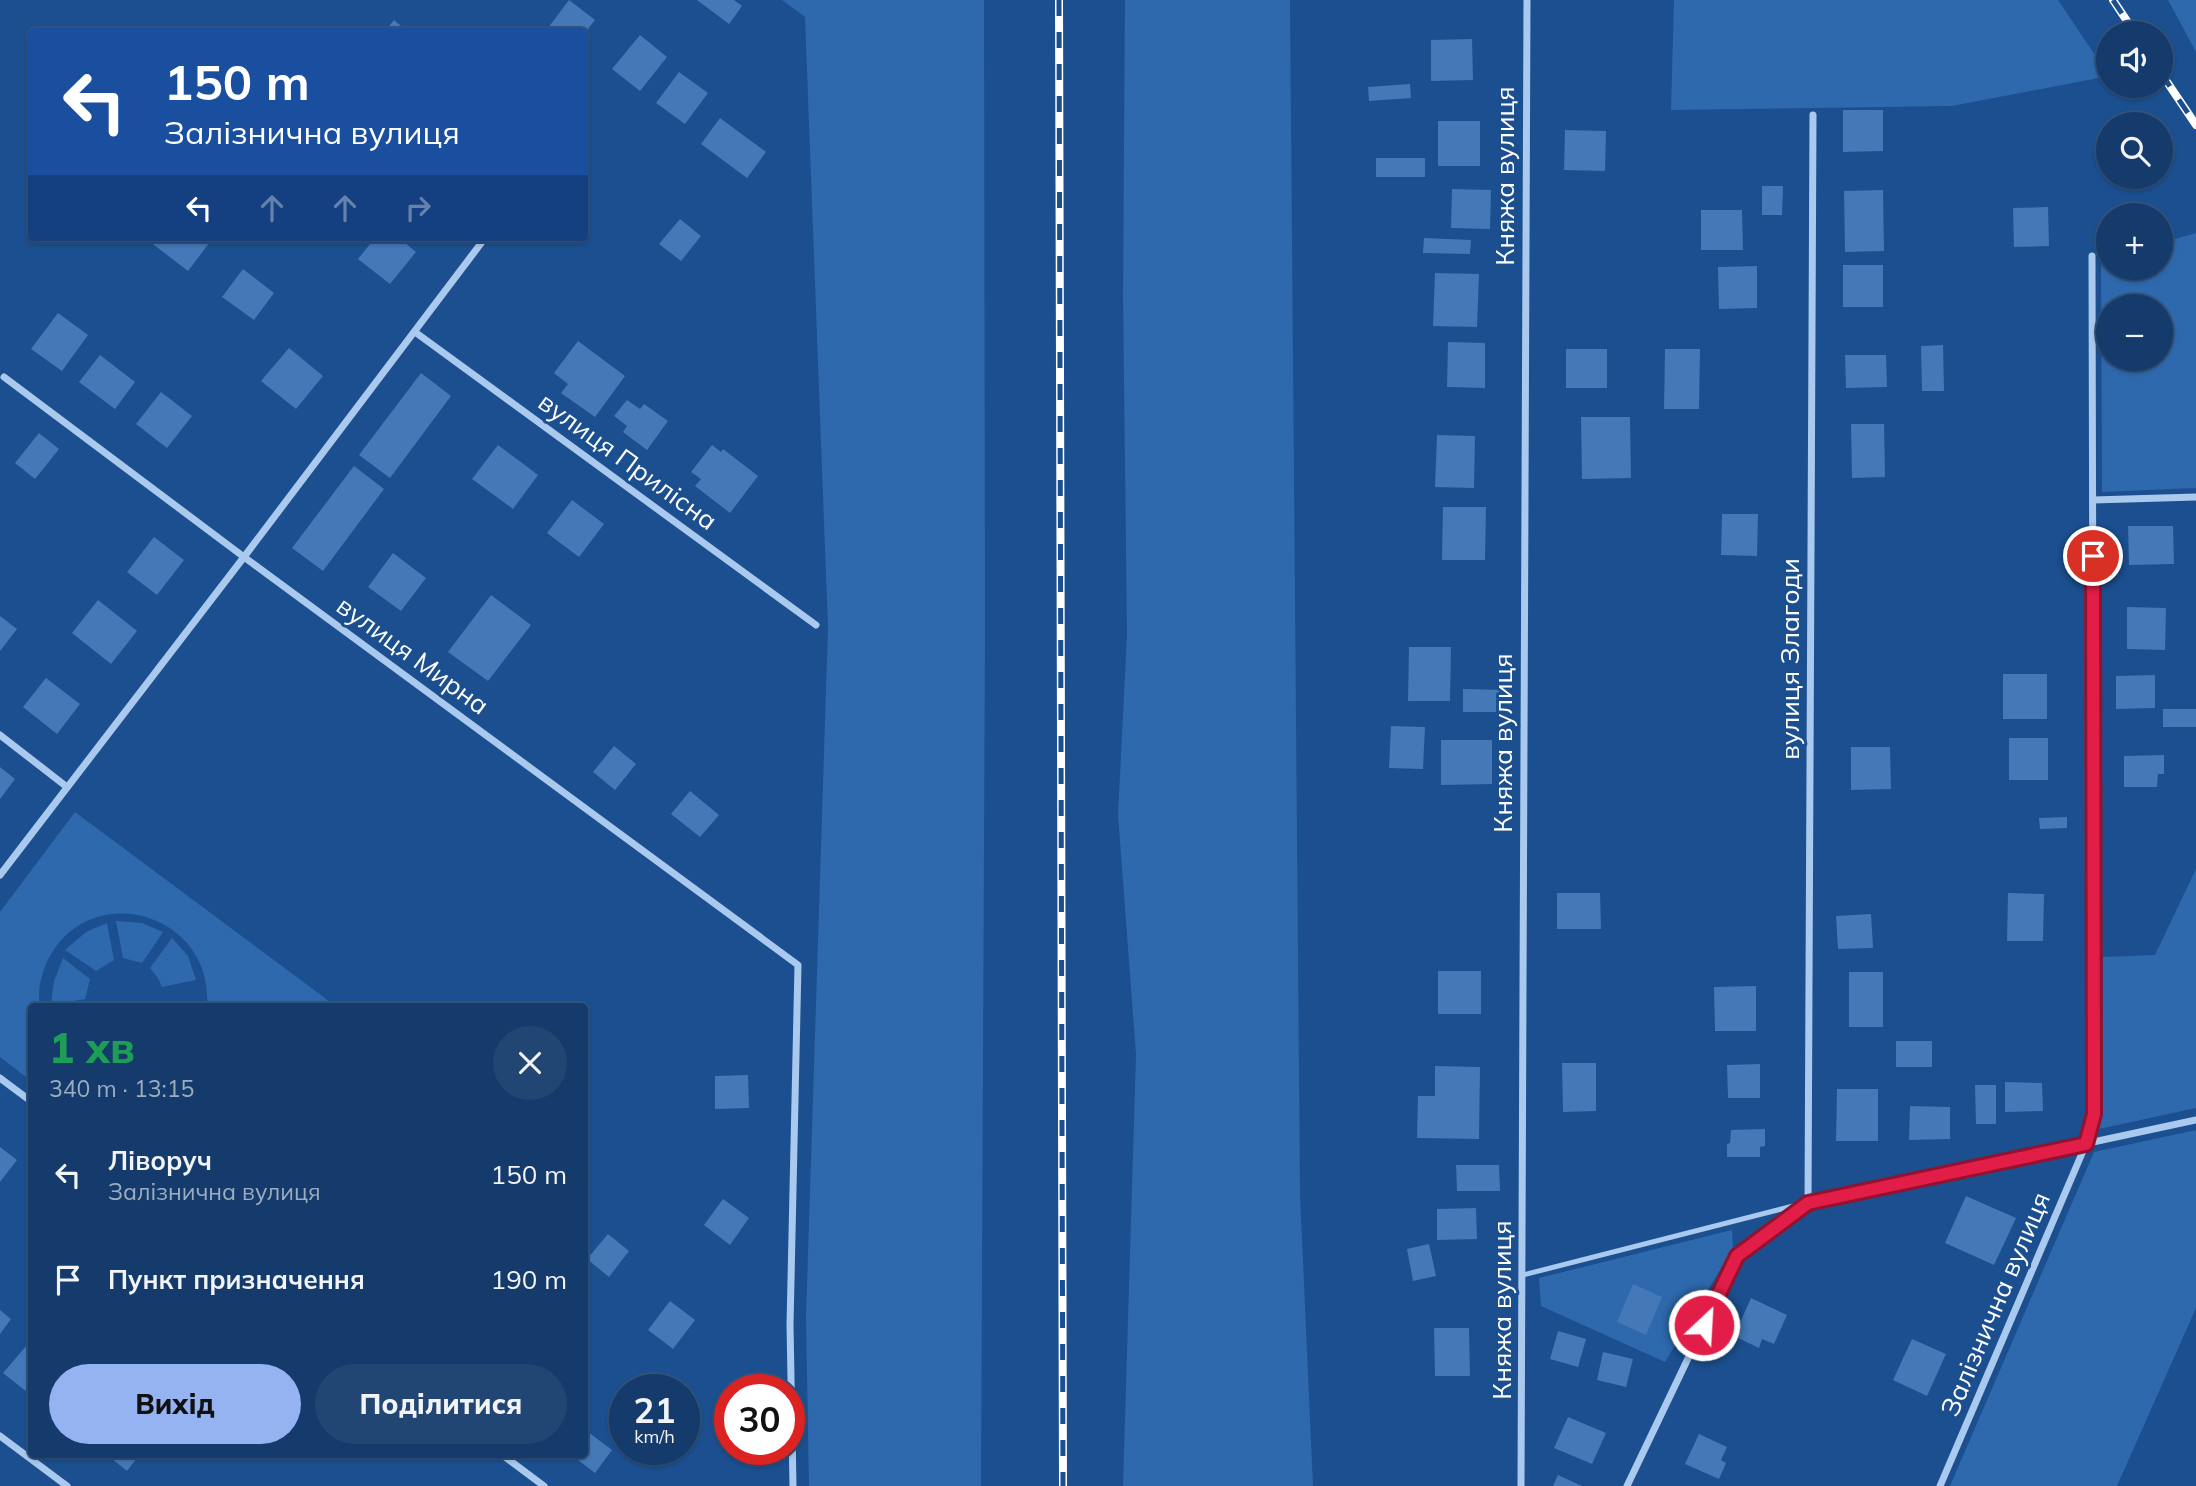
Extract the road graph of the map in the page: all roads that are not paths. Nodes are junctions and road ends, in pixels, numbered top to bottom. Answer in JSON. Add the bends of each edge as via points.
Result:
{"nodes":[{"id":1,"x":1527,"y":0,"type":"edge"},
{"id":2,"x":1813,"y":115,"type":"dead end"},
{"id":3,"x":482,"y":242,"type":"edge"},
{"id":4,"x":2092,"y":256,"type":"dead end"},
{"id":5,"x":415,"y":332,"type":"junction"},
{"id":6,"x":4,"y":377,"type":"dead end"},
{"id":7,"x":2196,"y":497,"type":"edge"},
{"id":8,"x":2093,"y":500,"type":"junction"},
{"id":9,"x":244,"y":557,"type":"junction"},
{"id":10,"x":816,"y":625,"type":"dead end"},
{"id":11,"x":0,"y":735,"type":"edge"},
{"id":12,"x":67,"y":787,"type":"junction"},
{"id":13,"x":0,"y":875,"type":"edge"},
{"id":14,"x":0,"y":1078,"type":"edge"},
{"id":15,"x":28,"y":1099,"type":"edge"},
{"id":16,"x":2196,"y":1120,"type":"edge"},
{"id":17,"x":2086,"y":1144,"type":"junction"},
{"id":18,"x":1808,"y":1203,"type":"junction"},
{"id":19,"x":1523,"y":1275,"type":"junction"},
{"id":20,"x":0,"y":1436,"type":"edge"},
{"id":21,"x":28,"y":1457,"type":"edge"},
{"id":22,"x":29,"y":1458,"type":"edge"},
{"id":23,"x":506,"y":1458,"type":"edge"},
{"id":24,"x":67,"y":1486,"type":"edge"},
{"id":25,"x":544,"y":1486,"type":"edge"},
{"id":26,"x":793,"y":1486,"type":"edge"},
{"id":27,"x":1521,"y":1486,"type":"edge"},
{"id":28,"x":1627,"y":1486,"type":"edge"},
{"id":29,"x":1940,"y":1486,"type":"edge"}],
"edges":[{"from":1,"to":19,"type":"street","name":"Княжа вулиця"},
{"from":2,"to":18,"type":"street","name":"вулиця Злагоди"},
{"from":3,"to":5,"type":"street"},
{"from":4,"to":8,"type":"street","name":"Залізнична вулиця"},
{"from":5,"to":9,"type":"street"},
{"from":5,"to":10,"type":"street","name":"вулиця Прилісна"},
{"from":6,"to":9,"type":"street","name":"вулиця Мирна"},
{"from":7,"to":8,"type":"street"},
{"from":8,"to":17,"type":"street","name":"Залізнична вулиця","via":[[2094,1114]]},
{"from":9,"to":12,"type":"street"},
{"from":9,"to":26,"type":"street","name":"вулиця Мирна","via":[[798,965],[790,1325]]},
{"from":11,"to":12,"type":"street"},
{"from":12,"to":13,"type":"street"},
{"from":14,"to":15,"type":"street"},
{"from":16,"to":17,"type":"street"},
{"from":17,"to":18,"type":"street"},
{"from":17,"to":29,"type":"street","name":"Залізнична вулиця"},
{"from":18,"to":19,"type":"lane"},
{"from":18,"to":28,"type":"street","via":[[1737,1256]]},
{"from":19,"to":27,"type":"street","name":"Княжа вулиця"},
{"from":20,"to":21,"type":"street"},
{"from":22,"to":24,"type":"street"},
{"from":23,"to":25,"type":"street"}]}
